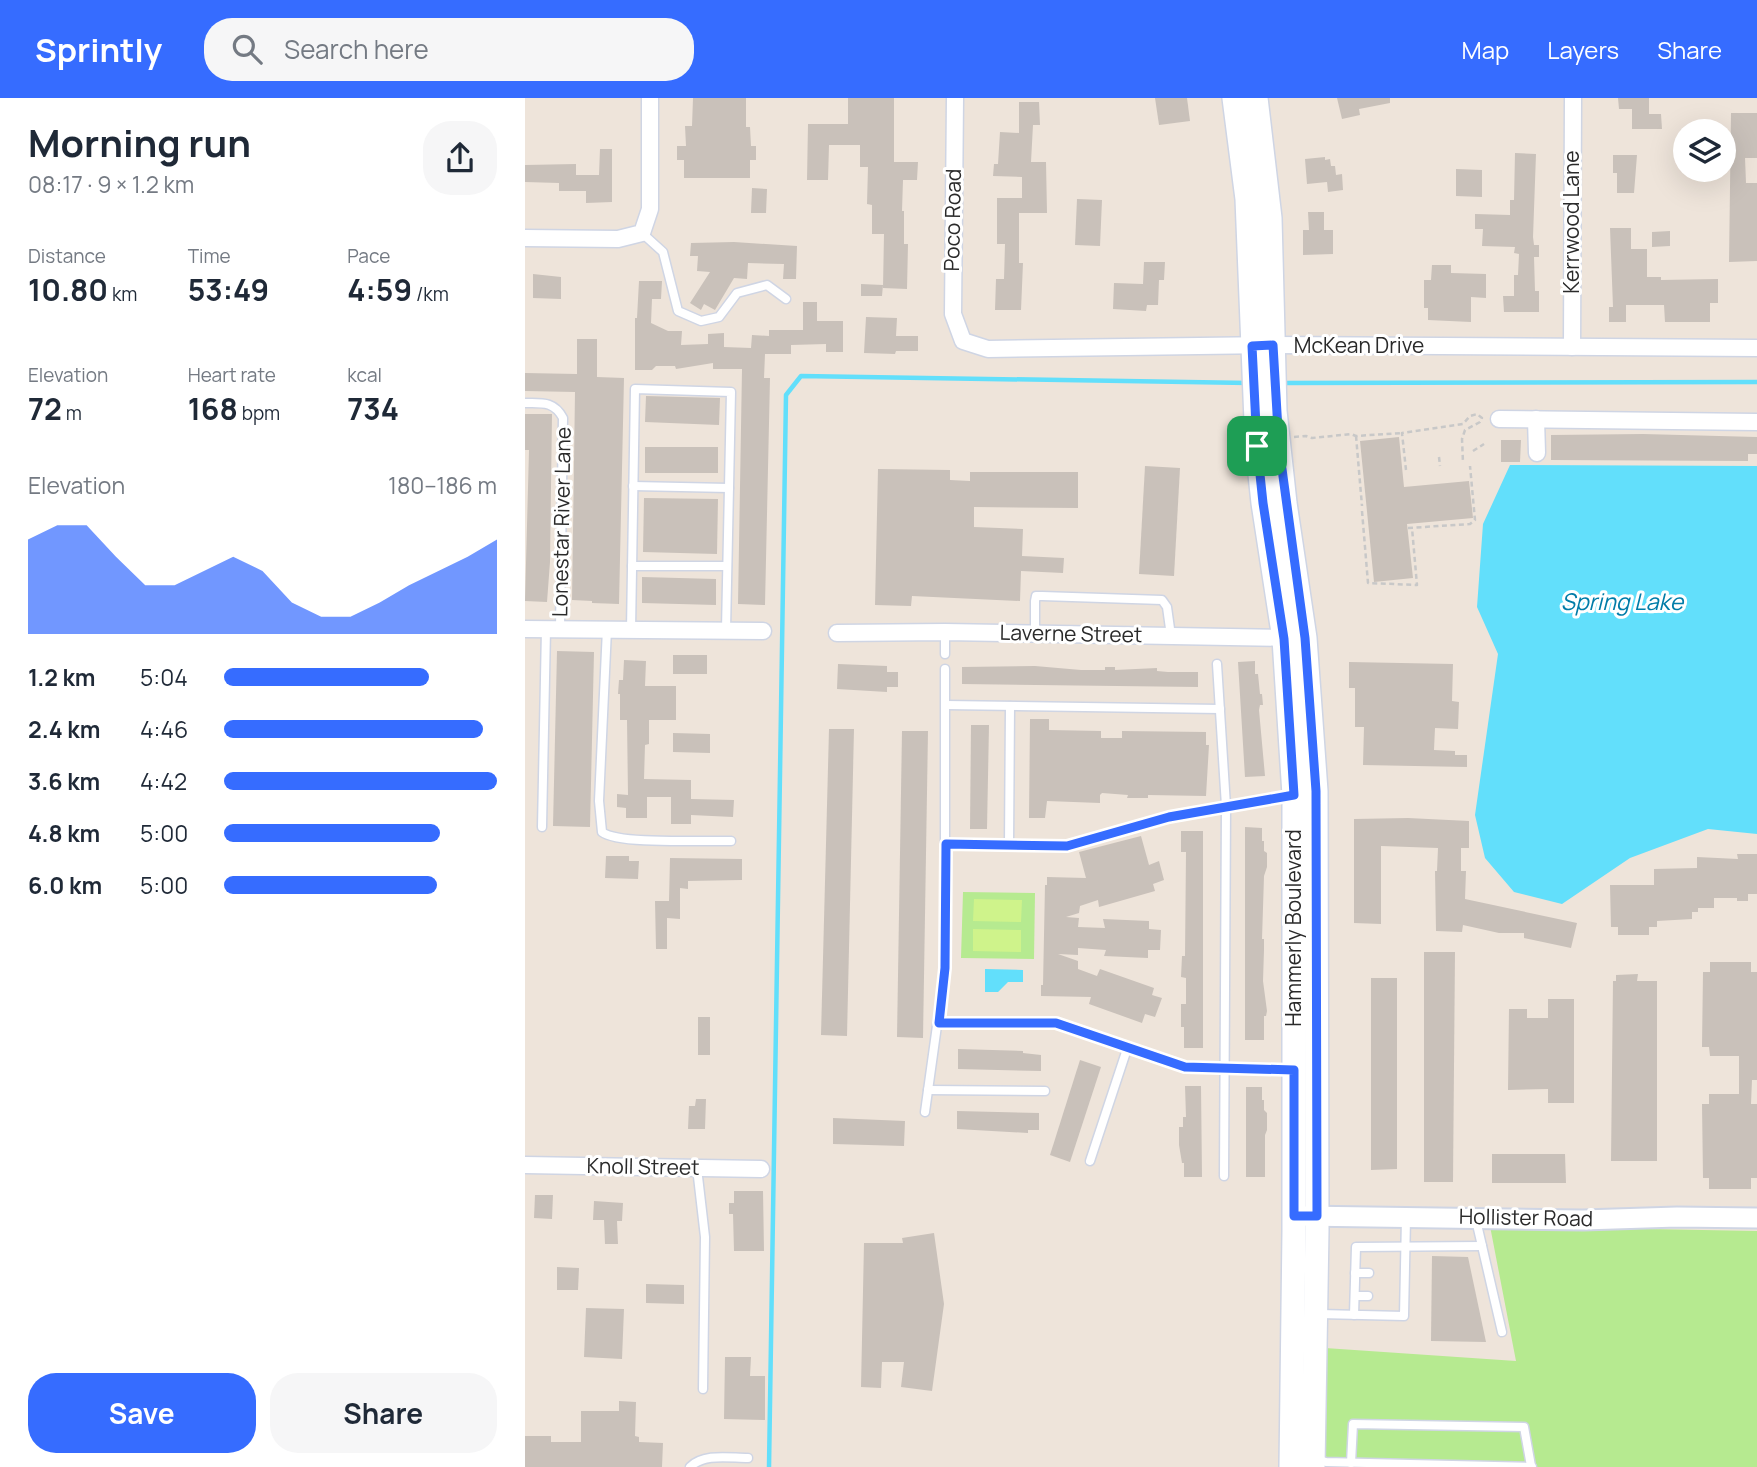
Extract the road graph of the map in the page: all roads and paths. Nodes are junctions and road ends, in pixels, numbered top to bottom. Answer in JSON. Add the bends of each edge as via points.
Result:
{"nodes":[{"id":1,"x":650,"y":98,"type":"edge"},
{"id":2,"x":955,"y":98,"type":"edge"},
{"id":3,"x":1234,"y":98,"type":"edge"},
{"id":4,"x":1256,"y":98,"type":"edge"},
{"id":5,"x":1573,"y":98,"type":"edge"},
{"id":6,"x":642,"y":233,"type":"junction"},
{"id":7,"x":525,"y":238,"type":"edge"},
{"id":8,"x":786,"y":299,"type":"dead end"},
{"id":9,"x":963,"y":341,"type":"joint"},
{"id":10,"x":1572,"y":347,"type":"junction"},
{"id":11,"x":1757,"y":348,"type":"edge"},
{"id":12,"x":1263,"y":354,"type":"junction"},
{"id":13,"x":525,"y":402,"type":"edge"},
{"id":14,"x":1499,"y":419,"type":"dead end"},
{"id":15,"x":1536,"y":419,"type":"junction"},
{"id":16,"x":1757,"y":422,"type":"edge"},
{"id":17,"x":1402,"y":433,"type":"junction"},
{"id":18,"x":1378,"y":434,"type":"junction"},
{"id":19,"x":1356,"y":436,"type":"junction"},
{"id":20,"x":1290,"y":437,"type":"dead end"},
{"id":21,"x":1378,"y":439,"type":"dead end"},
{"id":22,"x":1484,"y":444,"type":"dead end"},
{"id":23,"x":1473,"y":451,"type":"dead end"},
{"id":24,"x":1537,"y":453,"type":"dead end"},
{"id":25,"x":1439,"y":457,"type":"dead end"},
{"id":26,"x":1463,"y":463,"type":"dead end"},
{"id":27,"x":1440,"y":466,"type":"dead end"},
{"id":28,"x":1469,"y":466,"type":"dead end"},
{"id":29,"x":1406,"y":470,"type":"dead end"},
{"id":30,"x":633,"y":486,"type":"junction"},
{"id":31,"x":729,"y":488,"type":"junction"},
{"id":32,"x":632,"y":566,"type":"junction"},
{"id":33,"x":727,"y":566,"type":"junction"},
{"id":34,"x":525,"y":629,"type":"edge"},
{"id":35,"x":553,"y":629,"type":"junction"},
{"id":36,"x":607,"y":629,"type":"junction"},
{"id":37,"x":631,"y":629,"type":"junction"},
{"id":38,"x":726,"y":630,"type":"junction"},
{"id":39,"x":762,"y":631,"type":"dead end"},
{"id":40,"x":945,"y":632,"type":"junction"},
{"id":41,"x":837,"y":633,"type":"dead end"},
{"id":42,"x":1035,"y":634,"type":"junction"},
{"id":43,"x":1171,"y":636,"type":"junction"},
{"id":44,"x":1294,"y":638,"type":"junction"},
{"id":45,"x":945,"y":654,"type":"dead end"},
{"id":46,"x":1217,"y":664,"type":"dead end"},
{"id":47,"x":946,"y":669,"type":"dead end"},
{"id":48,"x":946,"y":705,"type":"junction"},
{"id":49,"x":1010,"y":706,"type":"junction"},
{"id":50,"x":1220,"y":709,"type":"junction"},
{"id":51,"x":1305,"y":793,"type":"junction"},
{"id":52,"x":1226,"y":806,"type":"junction"},
{"id":53,"x":542,"y":827,"type":"dead end"},
{"id":54,"x":731,"y":841,"type":"dead end"},
{"id":55,"x":946,"y":844,"type":"junction"},
{"id":56,"x":1009,"y":845,"type":"junction"},
{"id":57,"x":1305,"y":998,"type":"junction"},
{"id":58,"x":939,"y":1023,"type":"junction"},
{"id":59,"x":1127,"y":1049,"type":"junction"},
{"id":60,"x":1224,"y":1069,"type":"junction"},
{"id":61,"x":1294,"y":1070,"type":"junction"},
{"id":62,"x":928,"y":1090,"type":"junction"},
{"id":63,"x":1045,"y":1091,"type":"dead end"},
{"id":64,"x":925,"y":1112,"type":"dead end"},
{"id":65,"x":1090,"y":1161,"type":"dead end"},
{"id":66,"x":525,"y":1165,"type":"edge"},
{"id":67,"x":697,"y":1168,"type":"junction"},
{"id":68,"x":761,"y":1169,"type":"dead end"},
{"id":69,"x":1224,"y":1177,"type":"dead end"},
{"id":70,"x":1305,"y":1216,"type":"junction"},
{"id":71,"x":1406,"y":1216,"type":"junction"},
{"id":72,"x":1476,"y":1217,"type":"junction"},
{"id":73,"x":1757,"y":1218,"type":"edge"},
{"id":74,"x":1405,"y":1246,"type":"junction"},
{"id":75,"x":1482,"y":1246,"type":"junction"},
{"id":76,"x":1356,"y":1273,"type":"junction"},
{"id":77,"x":1369,"y":1273,"type":"dead end"},
{"id":78,"x":1355,"y":1296,"type":"junction"},
{"id":79,"x":1369,"y":1296,"type":"dead end"},
{"id":80,"x":1395,"y":1296,"type":"dead end"},
{"id":81,"x":1405,"y":1296,"type":"junction"},
{"id":82,"x":1316,"y":1314,"type":"junction"},
{"id":83,"x":1354,"y":1315,"type":"junction"},
{"id":84,"x":1502,"y":1332,"type":"dead end"},
{"id":85,"x":703,"y":1389,"type":"dead end"},
{"id":86,"x":748,"y":1458,"type":"dead end"},
{"id":87,"x":1313,"y":1463,"type":"edge"},
{"id":88,"x":1351,"y":1463,"type":"junction"},
{"id":89,"x":1532,"y":1466,"type":"edge"},
{"id":90,"x":690,"y":1467,"type":"edge"},
{"id":91,"x":1291,"y":1467,"type":"edge"}],
"edges":[{"from":1,"to":6,"type":"street","via":[[650,209]]},
{"from":2,"to":9,"type":"street","name":"Poco Road","via":[[953,314]]},
{"from":3,"to":12,"type":"main road","name":"Hammerly Boulevard"},
{"from":4,"to":12,"type":"main road","name":"Hammerly Boulevard","via":[[1270,218]]},
{"from":5,"to":10,"type":"street","name":"Kerrwood Lane"},
{"from":6,"to":7,"type":"street","via":[[618,239]]},
{"from":6,"to":8,"type":"lane","via":[[663,252],[678,311],[701,321],[719,317],[737,293],[767,285]]},
{"from":9,"to":12,"type":"street","name":"McKean Drive","via":[[988,349]]},
{"from":10,"to":11,"type":"street","name":"McKean Drive"},
{"from":10,"to":12,"type":"street","name":"McKean Drive"},
{"from":12,"to":44,"type":"main road","name":"Hammerly Boulevard","via":[[1263,503]]},
{"from":13,"to":35,"type":"lane","name":"Lonestar River Lane","via":[[558,408],[565,428]]},
{"from":14,"to":15,"type":"street"},
{"from":15,"to":16,"type":"street"},
{"from":15,"to":24,"type":"street"},
{"from":17,"to":18,"type":"path"},
{"from":17,"to":26,"type":"path","via":[[1463,424],[1477,414],[1480,422],[1465,430],[1462,439]]},
{"from":17,"to":29,"type":"path"},
{"from":18,"to":19,"type":"path"},
{"from":18,"to":21,"type":"path"},
{"from":19,"to":20,"type":"path"},
{"from":19,"to":28,"type":"path","via":[[1368,583],[1417,585],[1410,528],[1475,520]]},
{"from":22,"to":23,"type":"path"},
{"from":25,"to":27,"type":"path"},
{"from":30,"to":31,"type":"lane"},
{"from":30,"to":31,"type":"lane","via":[[635,390],[731,392]]},
{"from":30,"to":32,"type":"lane"},
{"from":31,"to":33,"type":"lane"},
{"from":32,"to":33,"type":"lane"},
{"from":32,"to":37,"type":"lane"},
{"from":33,"to":38,"type":"lane"},
{"from":34,"to":35,"type":"street"},
{"from":35,"to":36,"type":"street"},
{"from":35,"to":53,"type":"lane"},
{"from":36,"to":37,"type":"street"},
{"from":36,"to":54,"type":"lane","via":[[601,832],[608,837]]},
{"from":37,"to":38,"type":"street"},
{"from":38,"to":39,"type":"street"},
{"from":40,"to":41,"type":"street","name":"Laverne Street"},
{"from":40,"to":42,"type":"street","name":"Laverne Street"},
{"from":40,"to":45,"type":"lane"},
{"from":42,"to":43,"type":"street","name":"Laverne Street"},
{"from":42,"to":43,"type":"lane","via":[[1035,601],[1042,596],[1162,600]]},
{"from":43,"to":44,"type":"street","name":"Laverne Street"},
{"from":44,"to":51,"type":"main road","name":"Hammerly Boulevard"},
{"from":46,"to":50,"type":"lane"},
{"from":47,"to":48,"type":"lane"},
{"from":48,"to":49,"type":"lane"},
{"from":48,"to":55,"type":"lane"},
{"from":49,"to":50,"type":"lane"},
{"from":49,"to":56,"type":"lane"},
{"from":50,"to":52,"type":"lane"},
{"from":51,"to":52,"type":"lane"},
{"from":51,"to":57,"type":"main road","name":"Hammerly Boulevard"},
{"from":52,"to":56,"type":"lane","via":[[1067,846]]},
{"from":52,"to":60,"type":"lane"},
{"from":55,"to":56,"type":"lane"},
{"from":55,"to":58,"type":"lane","via":[[945,968]]},
{"from":57,"to":61,"type":"main road","name":"Hammerly Boulevard"},
{"from":57,"to":70,"type":"main road","name":"Hammerly Boulevard"},
{"from":58,"to":59,"type":"lane","via":[[1056,1023]]},
{"from":58,"to":62,"type":"lane"},
{"from":59,"to":60,"type":"lane","via":[[1185,1067]]},
{"from":59,"to":65,"type":"lane"},
{"from":60,"to":61,"type":"lane"},
{"from":60,"to":69,"type":"lane"},
{"from":61,"to":70,"type":"main road","name":"Hammerly Boulevard"},
{"from":62,"to":63,"type":"lane"},
{"from":62,"to":64,"type":"lane"},
{"from":66,"to":67,"type":"street","name":"Knoll Street"},
{"from":67,"to":68,"type":"street","name":"Knoll Street"},
{"from":67,"to":85,"type":"lane","via":[[705,1237]]},
{"from":70,"to":71,"type":"street","name":"Hollister Road"},
{"from":70,"to":82,"type":"main road","name":"Hammerly Boulevard"},
{"from":70,"to":91,"type":"main road","name":"Hammerly Boulevard"},
{"from":71,"to":72,"type":"street","name":"Hollister Road"},
{"from":71,"to":74,"type":"lane"},
{"from":72,"to":73,"type":"street","name":"Hollister Road"},
{"from":72,"to":75,"type":"lane"},
{"from":74,"to":75,"type":"lane"},
{"from":74,"to":76,"type":"lane","via":[[1356,1247]]},
{"from":74,"to":81,"type":"lane","via":[[1400,1273]]},
{"from":75,"to":84,"type":"lane"},
{"from":76,"to":77,"type":"lane"},
{"from":76,"to":78,"type":"lane"},
{"from":78,"to":79,"type":"lane"},
{"from":78,"to":83,"type":"lane"},
{"from":80,"to":81,"type":"lane"},
{"from":81,"to":83,"type":"lane","via":[[1404,1316]]},
{"from":82,"to":83,"type":"lane"},
{"from":82,"to":87,"type":"main road","name":"Hammerly Boulevard"},
{"from":86,"to":90,"type":"lane","via":[[701,1459]]},
{"from":87,"to":88,"type":"lane"},
{"from":88,"to":89,"type":"lane"},
{"from":88,"to":89,"type":"lane","via":[[1353,1424],[1524,1427]]}]}
